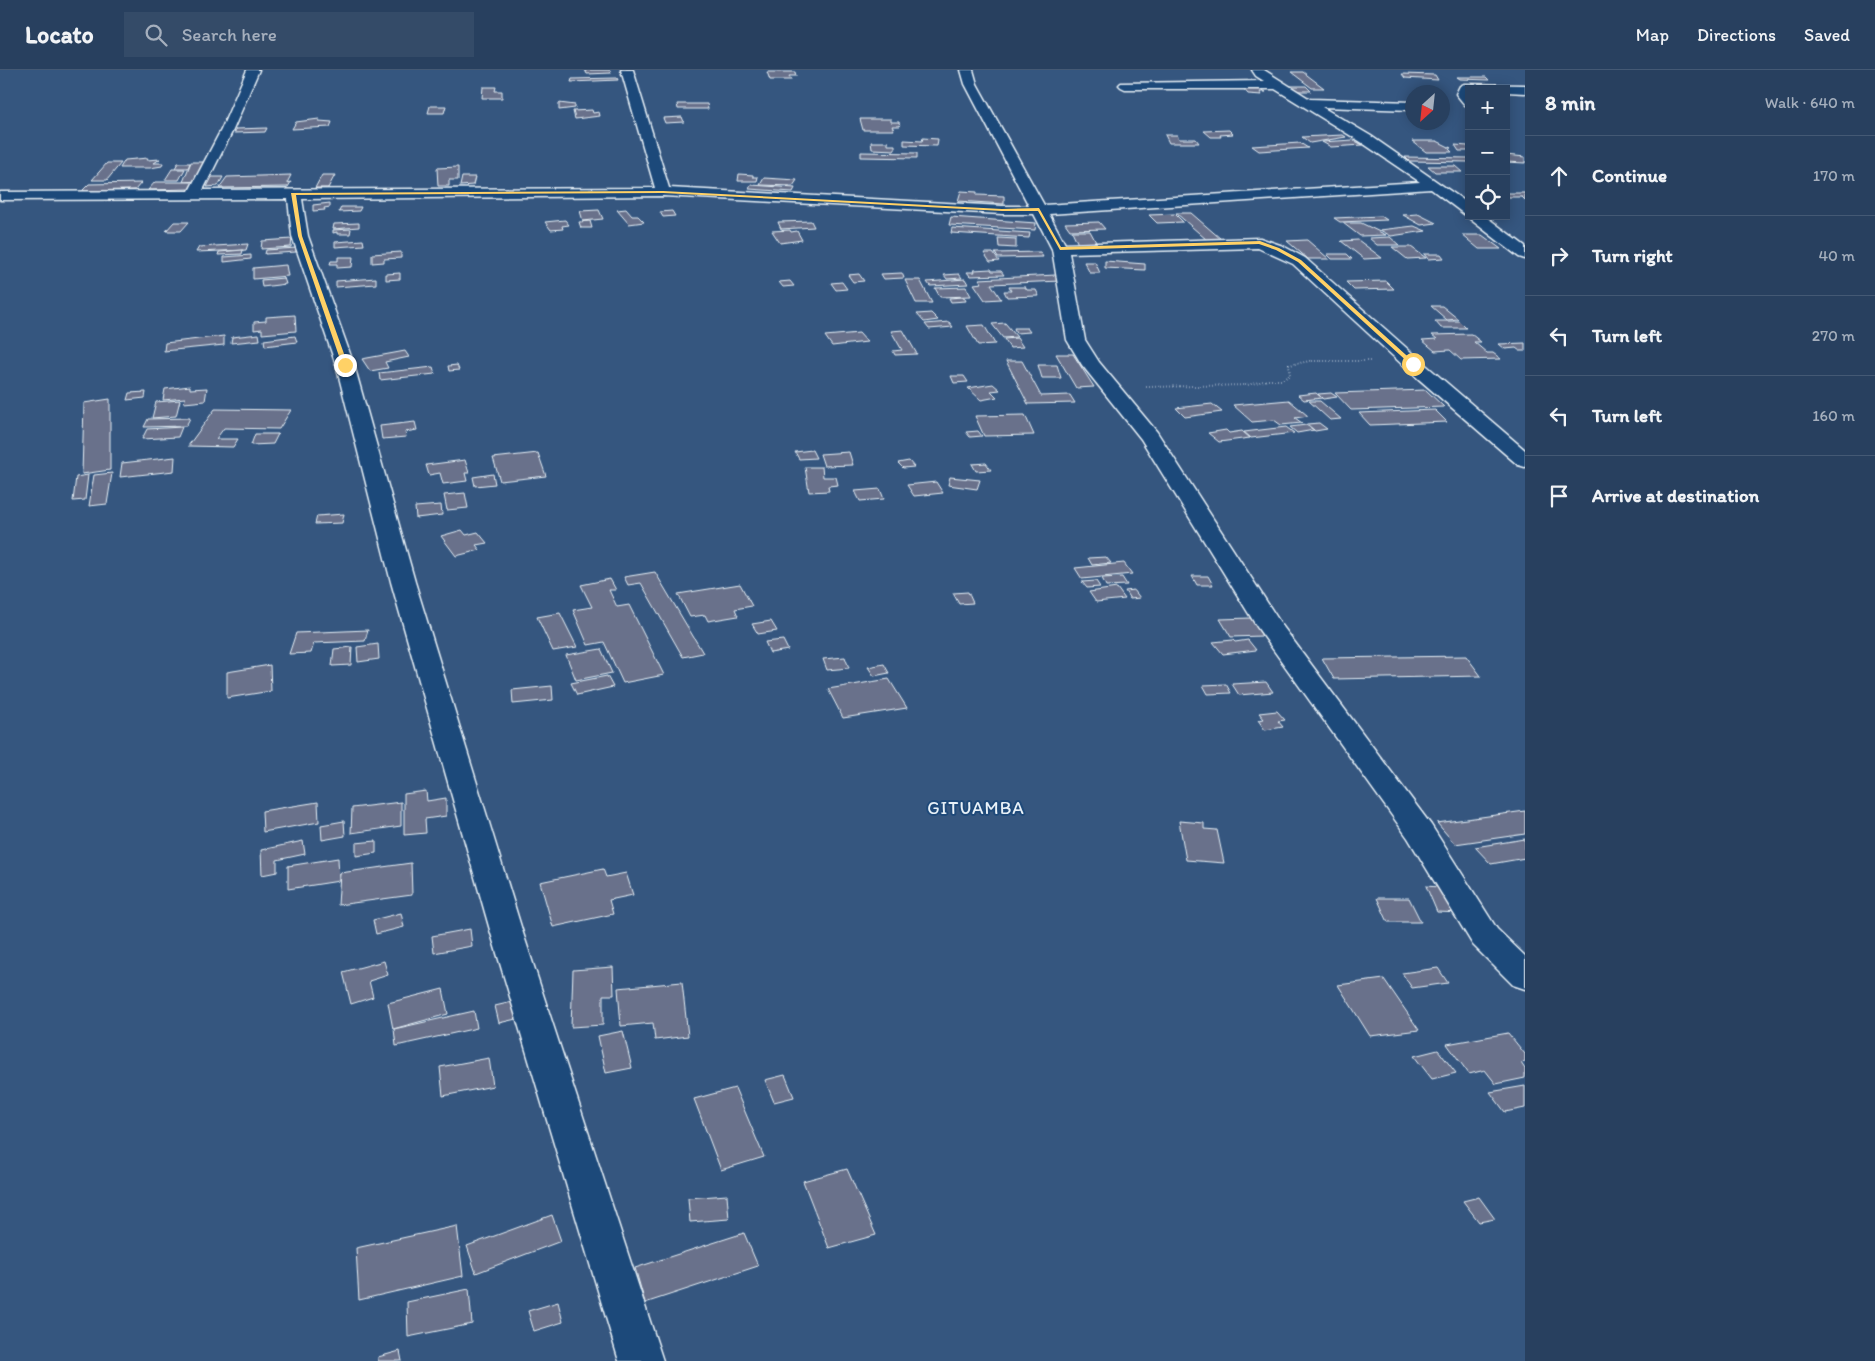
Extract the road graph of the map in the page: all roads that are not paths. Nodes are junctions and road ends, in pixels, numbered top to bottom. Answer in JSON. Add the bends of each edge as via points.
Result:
{"nodes":[{"id":1,"x":253,"y":70,"type":"edge"},
{"id":2,"x":627,"y":70,"type":"edge"},
{"id":3,"x":967,"y":70,"type":"edge"},
{"id":4,"x":1258,"y":70,"type":"edge"},
{"id":5,"x":1125,"y":85,"type":"dead end"},
{"id":6,"x":1279,"y":85,"type":"junction"},
{"id":7,"x":1465,"y":88,"type":"edge"},
{"id":8,"x":1510,"y":89,"type":"edge"},
{"id":9,"x":1525,"y":89,"type":"edge"},
{"id":10,"x":1465,"y":102,"type":"edge"},
{"id":11,"x":1307,"y":103,"type":"junction"},
{"id":12,"x":1405,"y":106,"type":"edge"},
{"id":13,"x":1434,"y":185,"type":"junction"},
{"id":14,"x":663,"y":192,"type":"junction"},
{"id":15,"x":294,"y":193,"type":"junction"},
{"id":16,"x":194,"y":194,"type":"junction"},
{"id":17,"x":0,"y":196,"type":"edge"},
{"id":18,"x":1465,"y":208,"type":"edge"},
{"id":19,"x":1039,"y":210,"type":"junction"},
{"id":20,"x":1480,"y":220,"type":"edge"},
{"id":21,"x":1060,"y":249,"type":"junction"},
{"id":22,"x":1525,"y":254,"type":"edge"},
{"id":23,"x":1525,"y":461,"type":"edge"},
{"id":24,"x":1525,"y":976,"type":"edge"},
{"id":25,"x":641,"y":1361,"type":"edge"}],
"edges":[{"from":1,"to":16,"type":"street"},
{"from":2,"to":14,"type":"street"},
{"from":3,"to":19,"type":"street","via":[[971,84]]},
{"from":4,"to":6,"type":"street"},
{"from":5,"to":6,"type":"street"},
{"from":6,"to":11,"type":"street"},
{"from":7,"to":10,"type":"street","via":[[1462,94]]},
{"from":8,"to":9,"type":"street"},
{"from":11,"to":12,"type":"street"},
{"from":11,"to":13,"type":"street"},
{"from":13,"to":18,"type":"street"},
{"from":13,"to":19,"type":"street"},
{"from":14,"to":15,"type":"street"},
{"from":14,"to":19,"type":"street"},
{"from":15,"to":16,"type":"street"},
{"from":15,"to":25,"type":"street","via":[[300,236],[345,365],[403,582],[503,921]]},
{"from":16,"to":17,"type":"street"},
{"from":19,"to":21,"type":"street"},
{"from":20,"to":22,"type":"street"},
{"from":21,"to":23,"type":"street","via":[[1260,243],[1277,249],[1299,261]]},
{"from":21,"to":24,"type":"street","via":[[1076,340],[1091,365],[1150,436],[1270,627],[1420,832],[1485,937]]}]}
